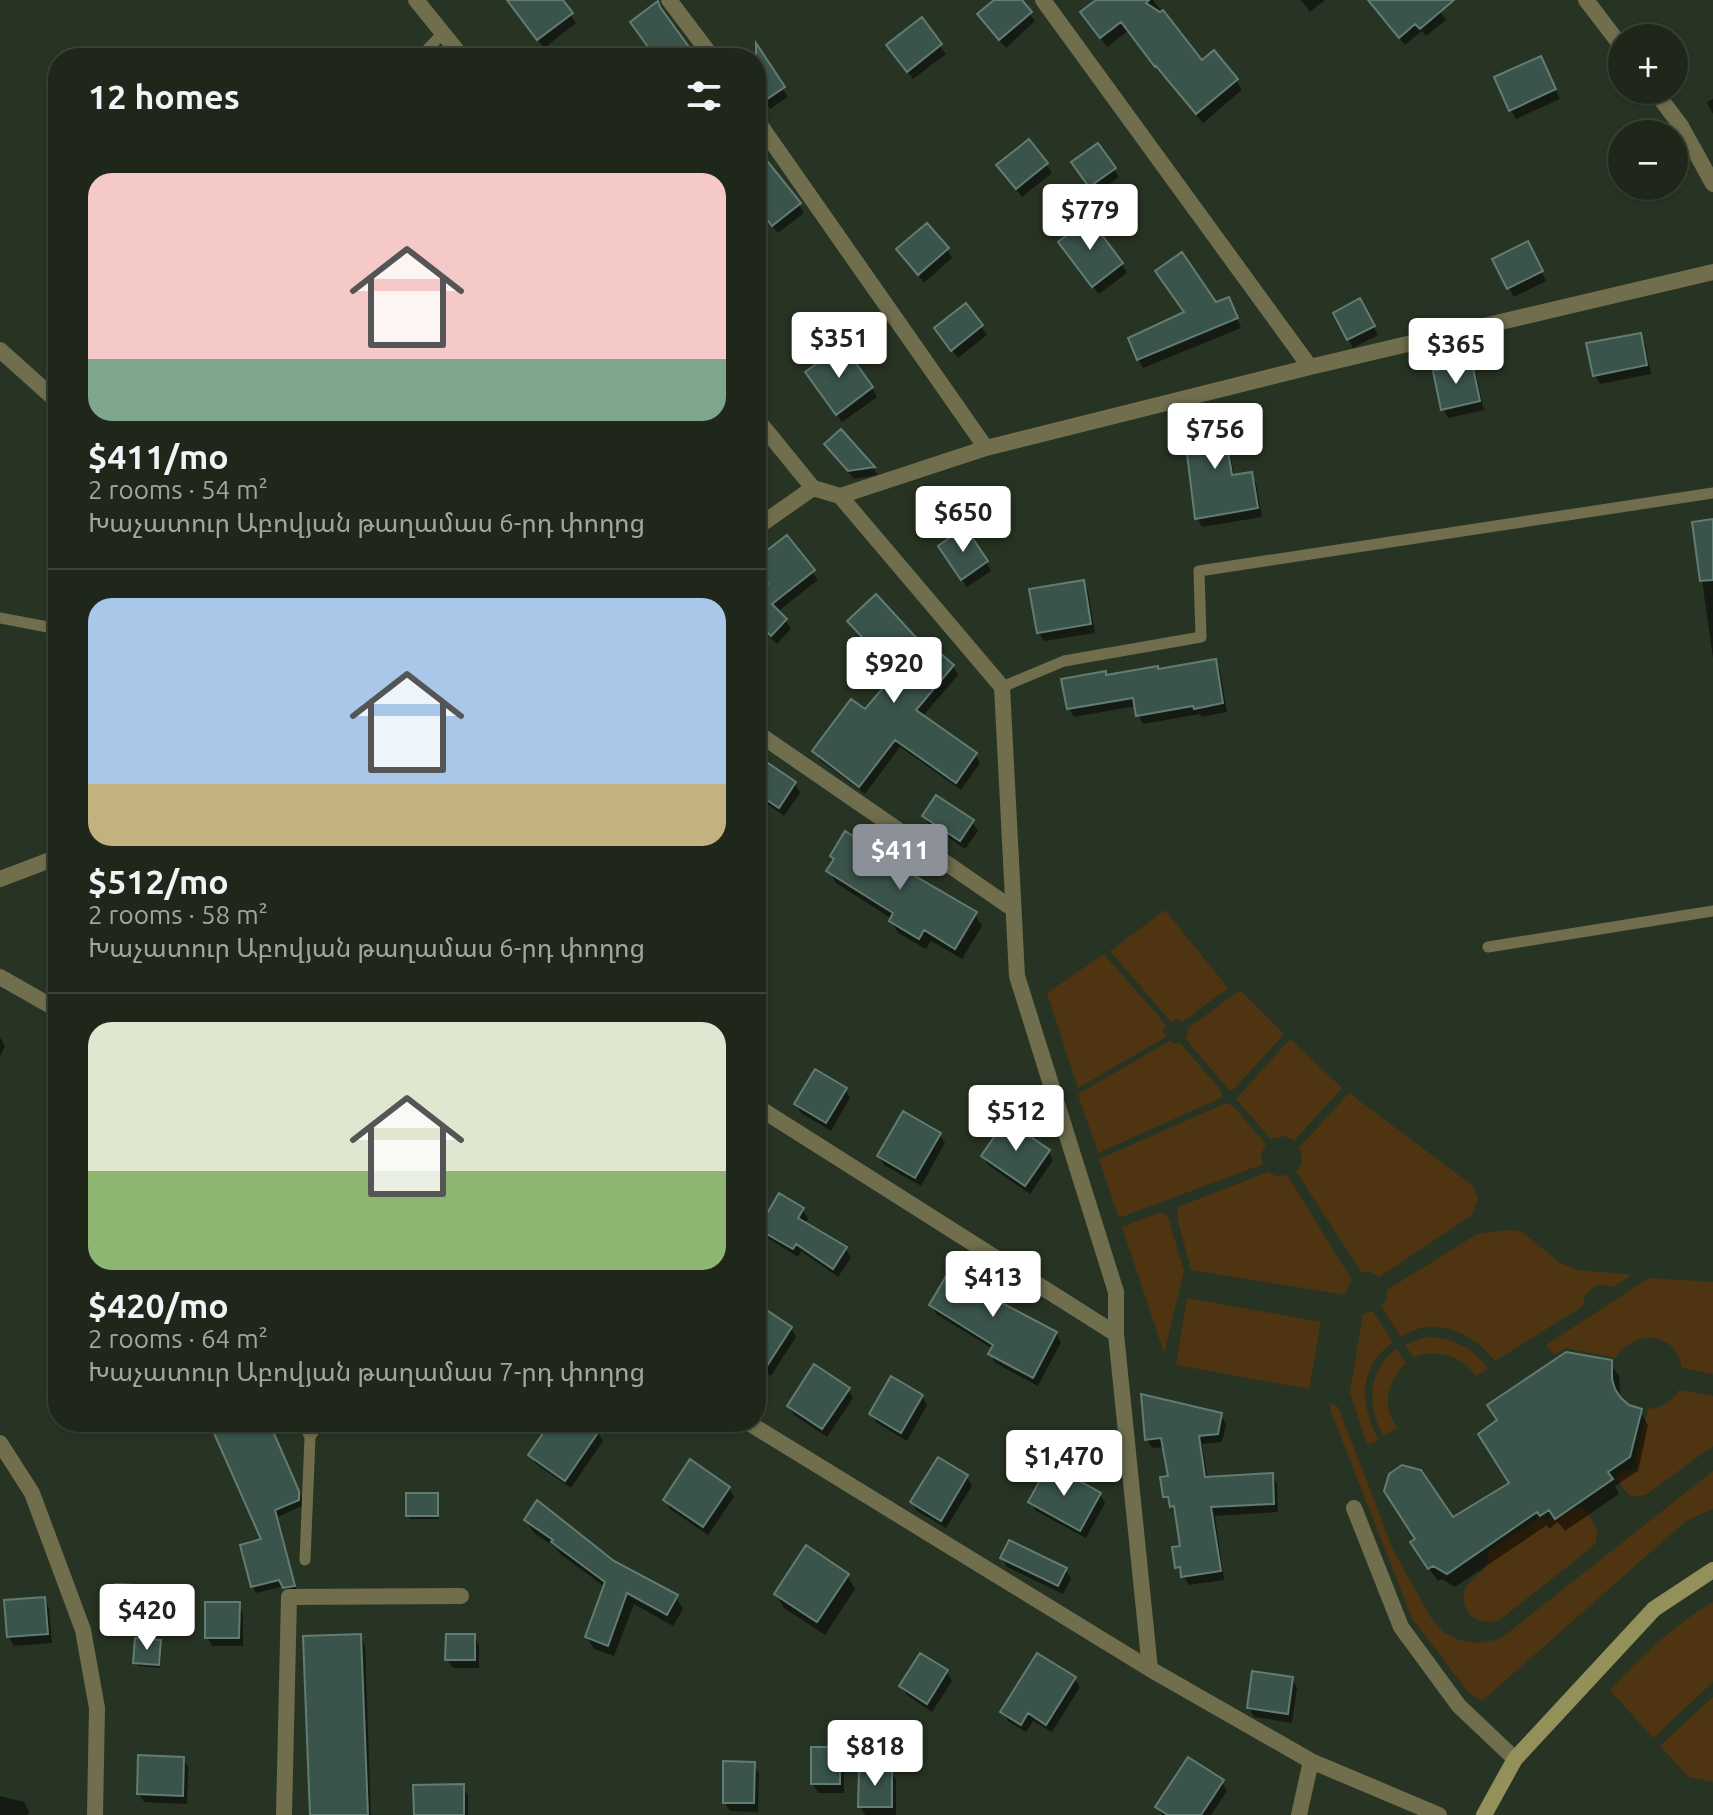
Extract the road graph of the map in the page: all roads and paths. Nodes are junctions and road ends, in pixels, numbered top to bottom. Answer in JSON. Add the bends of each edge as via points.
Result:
{"nodes":[{"id":1,"x":416,"y":0,"type":"edge"},
{"id":2,"x":669,"y":0,"type":"edge"},
{"id":3,"x":1043,"y":0,"type":"edge"},
{"id":4,"x":1586,"y":0,"type":"edge"},
{"id":5,"x":1608,"y":29,"type":"edge"},
{"id":6,"x":443,"y":33,"type":"junction"},
{"id":7,"x":429,"y":48,"type":"edge"},
{"id":8,"x":455,"y":48,"type":"edge"},
{"id":9,"x":705,"y":48,"type":"edge"},
{"id":10,"x":1664,"y":104,"type":"edge"},
{"id":11,"x":766,"y":133,"type":"edge"},
{"id":12,"x":1713,"y":184,"type":"edge"},
{"id":13,"x":1713,"y":272,"type":"edge"},
{"id":14,"x":0,"y":350,"type":"edge"},
{"id":15,"x":1310,"y":367,"type":"junction"},
{"id":16,"x":48,"y":393,"type":"edge"},
{"id":17,"x":766,"y":430,"type":"edge"},
{"id":18,"x":986,"y":448,"type":"junction"},
{"id":19,"x":813,"y":488,"type":"junction"},
{"id":20,"x":1713,"y":493,"type":"edge"},
{"id":21,"x":840,"y":496,"type":"junction"},
{"id":22,"x":766,"y":521,"type":"edge"},
{"id":23,"x":0,"y":618,"type":"edge"},
{"id":24,"x":48,"y":627,"type":"edge"},
{"id":25,"x":1002,"y":687,"type":"junction"},
{"id":26,"x":766,"y":739,"type":"edge"},
{"id":27,"x":48,"y":861,"type":"edge"},
{"id":28,"x":0,"y":879,"type":"edge"},
{"id":29,"x":1013,"y":909,"type":"junction"},
{"id":30,"x":1713,"y":911,"type":"edge"},
{"id":31,"x":1488,"y":947,"type":"dead end"},
{"id":32,"x":0,"y":977,"type":"edge"},
{"id":33,"x":48,"y":1004,"type":"edge"},
{"id":34,"x":766,"y":1112,"type":"edge"},
{"id":35,"x":1116,"y":1334,"type":"junction"},
{"id":36,"x":307,"y":1432,"type":"edge"},
{"id":37,"x":313,"y":1432,"type":"edge"},
{"id":38,"x":763,"y":1432,"type":"edge"},
{"id":39,"x":310,"y":1437,"type":"junction"},
{"id":40,"x":0,"y":1443,"type":"edge"},
{"id":41,"x":1354,"y":1508,"type":"dead end"},
{"id":42,"x":305,"y":1560,"type":"dead end"},
{"id":43,"x":1713,"y":1570,"type":"edge"},
{"id":44,"x":461,"y":1596,"type":"dead end"},
{"id":45,"x":1150,"y":1669,"type":"junction"},
{"id":46,"x":1515,"y":1759,"type":"junction"},
{"id":47,"x":1311,"y":1761,"type":"junction"},
{"id":48,"x":95,"y":1815,"type":"edge"},
{"id":49,"x":284,"y":1815,"type":"edge"},
{"id":50,"x":1299,"y":1815,"type":"edge"},
{"id":51,"x":1439,"y":1815,"type":"edge"},
{"id":52,"x":1484,"y":1815,"type":"edge"}],
"edges":[{"from":1,"to":6,"type":"street"},
{"from":2,"to":9,"type":"street"},
{"from":3,"to":15,"type":"street"},
{"from":4,"to":5,"type":"street"},
{"from":6,"to":7,"type":"lane"},
{"from":6,"to":8,"type":"street"},
{"from":10,"to":12,"type":"street"},
{"from":11,"to":18,"type":"street"},
{"from":13,"to":15,"type":"street"},
{"from":14,"to":16,"type":"street"},
{"from":15,"to":18,"type":"street"},
{"from":17,"to":19,"type":"street"},
{"from":18,"to":21,"type":"street"},
{"from":19,"to":21,"type":"street"},
{"from":19,"to":22,"type":"street"},
{"from":20,"to":25,"type":"lane","via":[[1199,571],[1201,637],[1064,661]]},
{"from":21,"to":25,"type":"street"},
{"from":23,"to":24,"type":"lane"},
{"from":25,"to":29,"type":"street"},
{"from":26,"to":29,"type":"street"},
{"from":27,"to":28,"type":"street"},
{"from":29,"to":35,"type":"street","via":[[1017,976],[1116,1292]]},
{"from":30,"to":31,"type":"lane"},
{"from":32,"to":33,"type":"street"},
{"from":34,"to":35,"type":"street"},
{"from":35,"to":45,"type":"street"},
{"from":36,"to":39,"type":"lane"},
{"from":37,"to":39,"type":"lane"},
{"from":38,"to":45,"type":"street"},
{"from":39,"to":42,"type":"lane"},
{"from":40,"to":48,"type":"street","via":[[32,1493],[83,1630],[97,1708]]},
{"from":41,"to":46,"type":"street","via":[[1401,1627],[1459,1706]]},
{"from":43,"to":46,"type":"main road","via":[[1654,1609]]},
{"from":44,"to":49,"type":"street","via":[[289,1597]]},
{"from":45,"to":47,"type":"street"},
{"from":46,"to":52,"type":"main road"},
{"from":47,"to":50,"type":"street"},
{"from":47,"to":51,"type":"street"}]}
